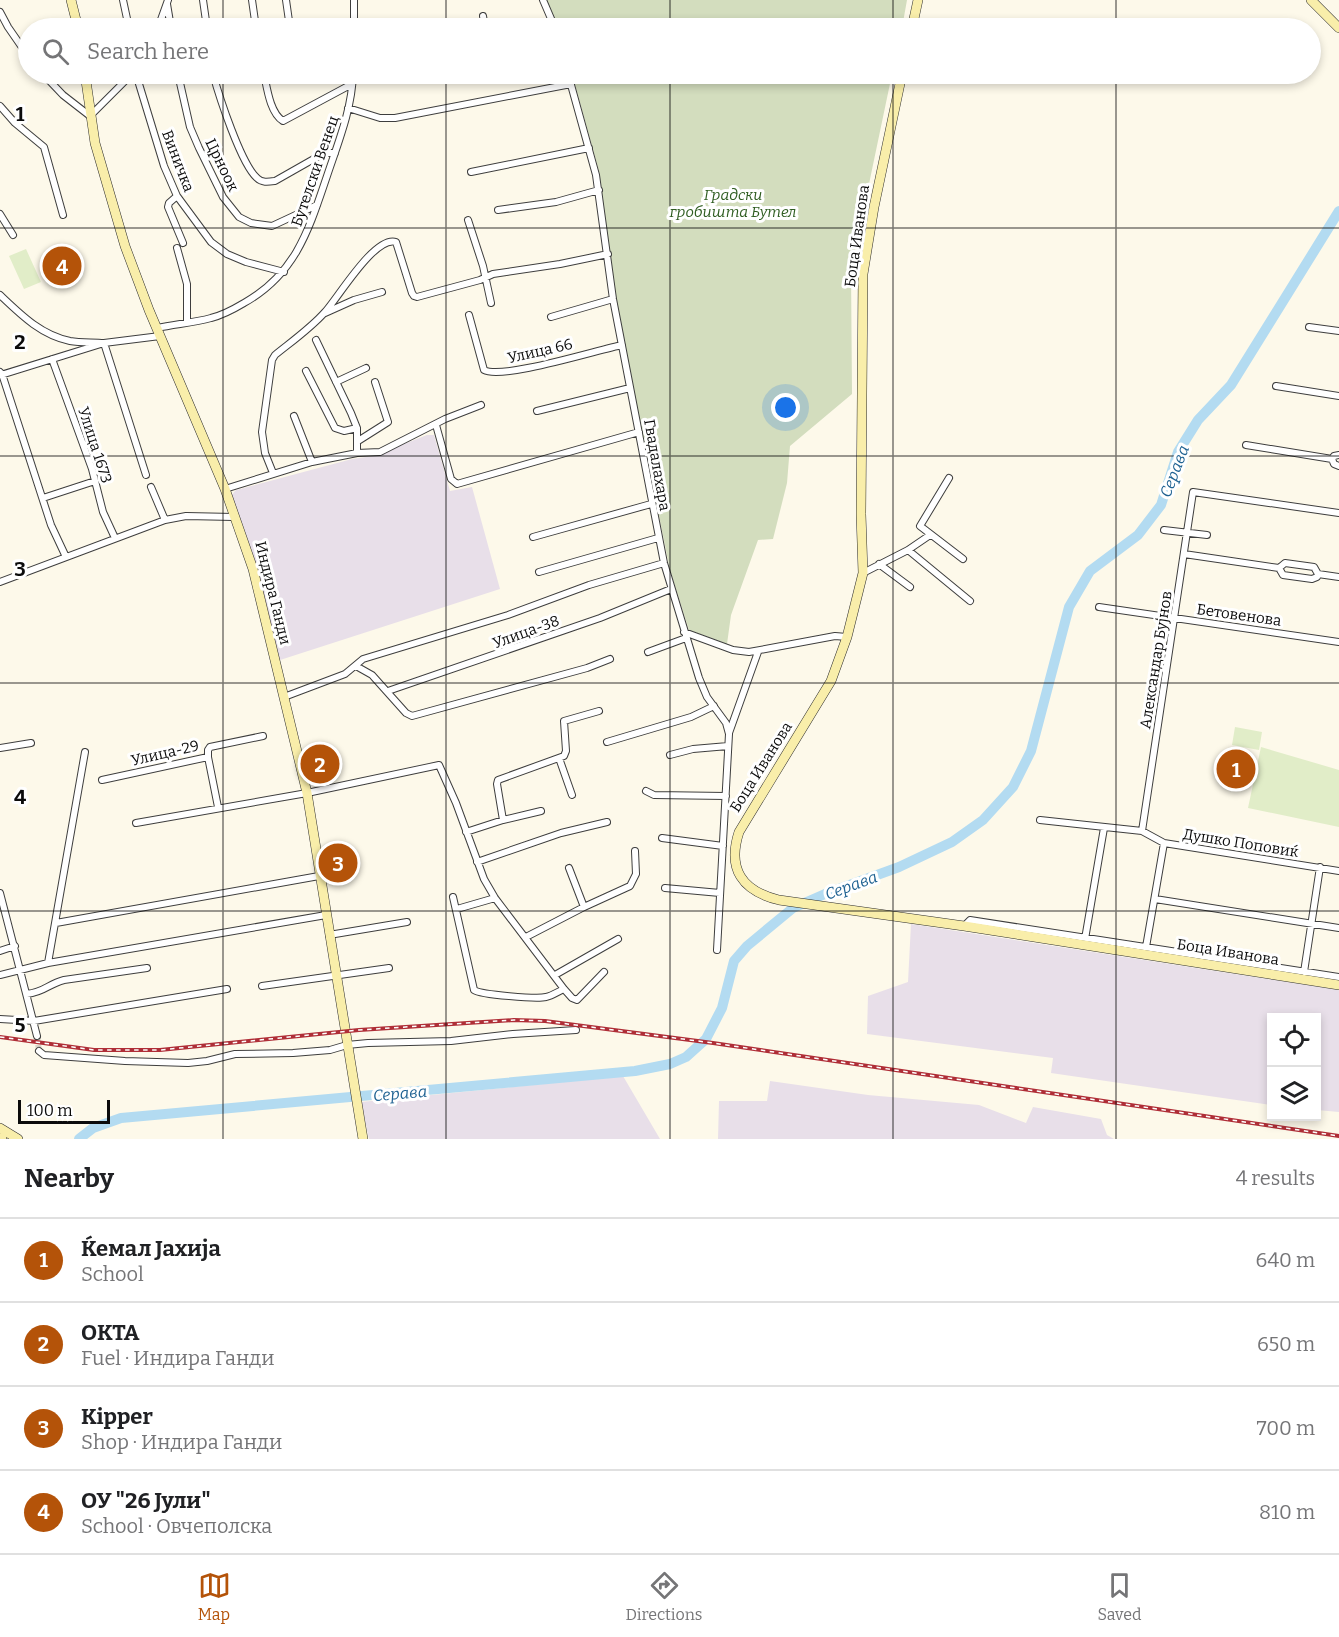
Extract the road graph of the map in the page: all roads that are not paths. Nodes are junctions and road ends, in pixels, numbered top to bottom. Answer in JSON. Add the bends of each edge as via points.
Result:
{"nodes":[{"id":1,"x":71,"y":0,"type":"edge"},
{"id":2,"x":123,"y":0,"type":"edge"},
{"id":3,"x":203,"y":0,"type":"edge"},
{"id":4,"x":252,"y":0,"type":"edge"},
{"id":5,"x":286,"y":0,"type":"edge"},
{"id":6,"x":354,"y":0,"type":"edge"},
{"id":7,"x":543,"y":0,"type":"edge"},
{"id":8,"x":918,"y":0,"type":"edge"},
{"id":9,"x":1311,"y":0,"type":"edge"},
{"id":10,"x":167,"y":2,"type":"edge"},
{"id":11,"x":0,"y":12,"type":"edge"},
{"id":12,"x":76,"y":18,"type":"edge"},
{"id":13,"x":127,"y":18,"type":"edge"},
{"id":14,"x":161,"y":18,"type":"edge"},
{"id":15,"x":169,"y":18,"type":"edge"},
{"id":16,"x":206,"y":18,"type":"edge"},
{"id":17,"x":254,"y":18,"type":"edge"},
{"id":18,"x":289,"y":18,"type":"edge"},
{"id":19,"x":354,"y":18,"type":"edge"},
{"id":20,"x":551,"y":18,"type":"edge"},
{"id":21,"x":914,"y":18,"type":"edge"},
{"id":22,"x":8,"y":27,"type":"junction"},
{"id":23,"x":1339,"y":28,"type":"edge"},
{"id":24,"x":0,"y":31,"type":"edge"},
{"id":25,"x":18,"y":42,"type":"edge"},
{"id":26,"x":53,"y":84,"type":"edge"},
{"id":27,"x":86,"y":84,"type":"edge"},
{"id":28,"x":122,"y":84,"type":"edge"},
{"id":29,"x":139,"y":84,"type":"edge"},
{"id":30,"x":180,"y":84,"type":"edge"},
{"id":31,"x":216,"y":84,"type":"edge"},
{"id":32,"x":267,"y":84,"type":"edge"},
{"id":33,"x":352,"y":84,"type":"joint"},
{"id":34,"x":571,"y":84,"type":"joint"},
{"id":35,"x":900,"y":84,"type":"edge"},
{"id":36,"x":0,"y":105,"type":"edge"},
{"id":37,"x":348,"y":108,"type":"junction"},
{"id":38,"x":90,"y":116,"type":"junction"},
{"id":39,"x":590,"y":148,"type":"junction"},
{"id":40,"x":334,"y":153,"type":"junction"},
{"id":41,"x":471,"y":171,"type":"dead end"},
{"id":42,"x":599,"y":190,"type":"junction"},
{"id":43,"x":177,"y":196,"type":"junction"},
{"id":44,"x":317,"y":205,"type":"junction"},
{"id":45,"x":498,"y":210,"type":"dead end"},
{"id":46,"x":0,"y":214,"type":"edge"},
{"id":47,"x":63,"y":215,"type":"dead end"},
{"id":48,"x":468,"y":220,"type":"dead end"},
{"id":49,"x":13,"y":235,"type":"dead end"},
{"id":50,"x":183,"y":243,"type":"dead end"},
{"id":51,"x":177,"y":248,"type":"dead end"},
{"id":52,"x":608,"y":254,"type":"junction"},
{"id":53,"x":284,"y":272,"type":"junction"},
{"id":54,"x":486,"y":276,"type":"junction"},
{"id":55,"x":382,"y":292,"type":"dead end"},
{"id":56,"x":0,"y":295,"type":"edge"},
{"id":57,"x":613,"y":299,"type":"junction"},
{"id":58,"x":491,"y":303,"type":"dead end"},
{"id":59,"x":324,"y":313,"type":"junction"},
{"id":60,"x":469,"y":315,"type":"dead end"},
{"id":61,"x":551,"y":317,"type":"dead end"},
{"id":62,"x":187,"y":322,"type":"junction"},
{"id":63,"x":1309,"y":327,"type":"dead end"},
{"id":64,"x":158,"y":332,"type":"junction"},
{"id":65,"x":1339,"y":332,"type":"edge"},
{"id":66,"x":316,"y":340,"type":"dead end"},
{"id":67,"x":104,"y":343,"type":"junction"},
{"id":68,"x":622,"y":345,"type":"junction"},
{"id":69,"x":52,"y":359,"type":"junction"},
{"id":70,"x":366,"y":368,"type":"dead end"},
{"id":71,"x":306,"y":371,"type":"dead end"},
{"id":72,"x":1,"y":373,"type":"edge"},
{"id":73,"x":336,"y":382,"type":"junction"},
{"id":74,"x":375,"y":382,"type":"dead end"},
{"id":75,"x":1276,"y":386,"type":"dead end"},
{"id":76,"x":630,"y":388,"type":"junction"},
{"id":77,"x":1339,"y":396,"type":"edge"},
{"id":78,"x":481,"y":405,"type":"dead end"},
{"id":79,"x":537,"y":411,"type":"dead end"},
{"id":80,"x":294,"y":416,"type":"dead end"},
{"id":81,"x":436,"y":425,"type":"junction"},
{"id":82,"x":357,"y":428,"type":"junction"},
{"id":83,"x":639,"y":432,"type":"junction"},
{"id":84,"x":358,"y":441,"type":"junction"},
{"id":85,"x":1246,"y":445,"type":"dead end"},
{"id":86,"x":357,"y":453,"type":"junction"},
{"id":87,"x":1339,"y":455,"type":"edge"},
{"id":88,"x":1332,"y":459,"type":"junction"},
{"id":89,"x":312,"y":462,"type":"junction"},
{"id":90,"x":1339,"y":466,"type":"edge"},
{"id":91,"x":273,"y":473,"type":"junction"},
{"id":92,"x":146,"y":475,"type":"dead end"},
{"id":93,"x":949,"y":478,"type":"dead end"},
{"id":94,"x":95,"y":481,"type":"junction"},
{"id":95,"x":151,"y":487,"type":"dead end"},
{"id":96,"x":225,"y":489,"type":"junction"},
{"id":97,"x":43,"y":498,"type":"junction"},
{"id":98,"x":651,"y":504,"type":"junction"},
{"id":99,"x":1339,"y":513,"type":"edge"},
{"id":100,"x":234,"y":517,"type":"junction"},
{"id":101,"x":165,"y":520,"type":"junction"},
{"id":102,"x":1164,"y":530,"type":"dead end"},
{"id":103,"x":1187,"y":533,"type":"junction"},
{"id":104,"x":930,"y":535,"type":"junction"},
{"id":105,"x":1207,"y":535,"type":"dead end"},
{"id":106,"x":533,"y":537,"type":"dead end"},
{"id":107,"x":115,"y":538,"type":"junction"},
{"id":108,"x":658,"y":538,"type":"junction"},
{"id":109,"x":908,"y":550,"type":"junction"},
{"id":110,"x":1184,"y":554,"type":"junction"},
{"id":111,"x":66,"y":557,"type":"junction"},
{"id":112,"x":963,"y":559,"type":"dead end"},
{"id":113,"x":664,"y":562,"type":"junction"},
{"id":114,"x":879,"y":564,"type":"junction"},
{"id":115,"x":1279,"y":568,"type":"junction"},
{"id":116,"x":539,"y":572,"type":"dead end"},
{"id":117,"x":863,"y":573,"type":"junction"},
{"id":118,"x":1318,"y":574,"type":"junction"},
{"id":119,"x":1339,"y":577,"type":"edge"},
{"id":120,"x":0,"y":582,"type":"edge"},
{"id":121,"x":910,"y":587,"type":"dead end"},
{"id":122,"x":670,"y":590,"type":"junction"},
{"id":123,"x":970,"y":601,"type":"dead end"},
{"id":124,"x":1099,"y":607,"type":"dead end"},
{"id":125,"x":1174,"y":618,"type":"junction"},
{"id":126,"x":685,"y":635,"type":"junction"},
{"id":127,"x":847,"y":637,"type":"junction"},
{"id":128,"x":1339,"y":642,"type":"edge"},
{"id":129,"x":648,"y":652,"type":"dead end"},
{"id":130,"x":758,"y":652,"type":"junction"},
{"id":131,"x":610,"y":658,"type":"dead end"},
{"id":132,"x":356,"y":666,"type":"junction"},
{"id":133,"x":388,"y":691,"type":"junction"},
{"id":134,"x":284,"y":697,"type":"junction"},
{"id":135,"x":714,"y":706,"type":"junction"},
{"id":136,"x":600,"y":711,"type":"dead end"},
{"id":137,"x":729,"y":734,"type":"junction"},
{"id":138,"x":263,"y":736,"type":"dead end"},
{"id":139,"x":607,"y":742,"type":"dead end"},
{"id":140,"x":31,"y":743,"type":"dead end"},
{"id":141,"x":729,"y":746,"type":"junction"},
{"id":142,"x":0,"y":748,"type":"edge"},
{"id":143,"x":85,"y":752,"type":"dead end"},
{"id":144,"x":670,"y":755,"type":"dead end"},
{"id":145,"x":208,"y":757,"type":"junction"},
{"id":146,"x":559,"y":758,"type":"junction"},
{"id":147,"x":102,"y":780,"type":"dead end"},
{"id":148,"x":646,"y":791,"type":"dead end"},
{"id":149,"x":307,"y":793,"type":"junction"},
{"id":150,"x":572,"y":795,"type":"dead end"},
{"id":151,"x":726,"y":796,"type":"junction"},
{"id":152,"x":218,"y":807,"type":"junction"},
{"id":153,"x":541,"y":811,"type":"dead end"},
{"id":154,"x":503,"y":819,"type":"junction"},
{"id":155,"x":1040,"y":819,"type":"dead end"},
{"id":156,"x":607,"y":822,"type":"dead end"},
{"id":157,"x":136,"y":823,"type":"dead end"},
{"id":158,"x":1104,"y":828,"type":"junction"},
{"id":159,"x":1142,"y":831,"type":"junction"},
{"id":160,"x":466,"y":832,"type":"junction"},
{"id":161,"x":662,"y":838,"type":"dead end"},
{"id":162,"x":1164,"y":843,"type":"junction"},
{"id":163,"x":723,"y":846,"type":"junction"},
{"id":164,"x":635,"y":851,"type":"dead end"},
{"id":165,"x":723,"y":854,"type":"junction"},
{"id":166,"x":735,"y":860,"type":"junction"},
{"id":167,"x":477,"y":862,"type":"junction"},
{"id":168,"x":1320,"y":867,"type":"junction"},
{"id":169,"x":569,"y":868,"type":"dead end"},
{"id":170,"x":1339,"y":871,"type":"edge"},
{"id":171,"x":319,"y":876,"type":"junction"},
{"id":172,"x":665,"y":888,"type":"dead end"},
{"id":173,"x":0,"y":893,"type":"edge"},
{"id":174,"x":720,"y":893,"type":"junction"},
{"id":175,"x":453,"y":897,"type":"dead end"},
{"id":176,"x":495,"y":898,"type":"junction"},
{"id":177,"x":1155,"y":899,"type":"junction"},
{"id":178,"x":584,"y":907,"type":"junction"},
{"id":179,"x":457,"y":909,"type":"junction"},
{"id":180,"x":326,"y":915,"type":"junction"},
{"id":181,"x":407,"y":922,"type":"dead end"},
{"id":182,"x":56,"y":923,"type":"junction"},
{"id":183,"x":1311,"y":923,"type":"junction"},
{"id":184,"x":1339,"y":928,"type":"edge"},
{"id":185,"x":329,"y":935,"type":"junction"},
{"id":186,"x":526,"y":937,"type":"junction"},
{"id":187,"x":618,"y":939,"type":"dead end"},
{"id":188,"x":1084,"y":942,"type":"junction"},
{"id":189,"x":15,"y":946,"type":"junction"},
{"id":190,"x":1146,"y":947,"type":"junction"},
{"id":191,"x":717,"y":950,"type":"dead end"},
{"id":192,"x":0,"y":951,"type":"edge"},
{"id":193,"x":48,"y":963,"type":"junction"},
{"id":194,"x":1253,"y":967,"type":"junction"},
{"id":195,"x":147,"y":968,"type":"dead end"},
{"id":196,"x":389,"y":968,"type":"dead end"},
{"id":197,"x":21,"y":969,"type":"junction"},
{"id":198,"x":604,"y":972,"type":"dead end"},
{"id":199,"x":1304,"y":972,"type":"junction"},
{"id":200,"x":335,"y":974,"type":"junction"},
{"id":201,"x":0,"y":975,"type":"edge"},
{"id":202,"x":555,"y":975,"type":"junction"},
{"id":203,"x":1339,"y":977,"type":"edge"},
{"id":204,"x":1339,"y":985,"type":"edge"},
{"id":205,"x":262,"y":986,"type":"dead end"},
{"id":206,"x":564,"y":988,"type":"junction"},
{"id":207,"x":227,"y":989,"type":"dead end"},
{"id":208,"x":27,"y":994,"type":"junction"},
{"id":209,"x":0,"y":1018,"type":"edge"},
{"id":210,"x":34,"y":1021,"type":"junction"},
{"id":211,"x":576,"y":1030,"type":"dead end"},
{"id":212,"x":37,"y":1036,"type":"tunnel mouth"},
{"id":213,"x":347,"y":1045,"type":"junction"},
{"id":214,"x":39,"y":1051,"type":"dead end"},
{"id":215,"x":0,"y":1128,"type":"edge"},
{"id":216,"x":18,"y":1139,"type":"edge"},
{"id":217,"x":363,"y":1139,"type":"edge"}],
"edges":[{"from":1,"to":12,"type":"street"},
{"from":2,"to":13,"type":"street"},
{"from":3,"to":16,"type":"street"},
{"from":4,"to":17,"type":"street"},
{"from":5,"to":18,"type":"street"},
{"from":6,"to":19,"type":"street"},
{"from":7,"to":20,"type":"street"},
{"from":8,"to":21,"type":"street"},
{"from":9,"to":23,"type":"street"},
{"from":10,"to":14,"type":"street"},
{"from":10,"to":15,"type":"street"},
{"from":11,"to":22,"type":"street"},
{"from":22,"to":24,"type":"street"},
{"from":22,"to":25,"type":"street"},
{"from":26,"to":38,"type":"street"},
{"from":27,"to":38,"type":"street","name":"Индира Ганди"},
{"from":28,"to":38,"type":"street"},
{"from":29,"to":43,"type":"street","name":"Виничка"},
{"from":30,"to":44,"type":"street","name":"Црноок","via":[[199,148],[223,197],[239,217],[272,226]]},
{"from":31,"to":40,"type":"street","via":[[231,127],[258,180],[274,181],[319,156]]},
{"from":32,"to":33,"type":"street","via":[[274,111],[283,121]]},
{"from":33,"to":37,"type":"street","name":"Бутелски Венец"},
{"from":34,"to":37,"type":"street","via":[[395,118],[380,118]]},
{"from":34,"to":39,"type":"street","name":"Гвадалахара"},
{"from":35,"to":117,"type":"street","name":"Боца Иванова","via":[[863,274]]},
{"from":36,"to":47,"type":"street","via":[[44,147]]},
{"from":37,"to":40,"type":"street","name":"Бутелски Венец"},
{"from":38,"to":64,"type":"street","name":"Индира Ганди","via":[[125,246]]},
{"from":39,"to":41,"type":"street"},
{"from":39,"to":42,"type":"street","name":"Гвадалахара"},
{"from":40,"to":44,"type":"street","name":"Бутелски Венец"},
{"from":42,"to":45,"type":"street"},
{"from":42,"to":52,"type":"street","name":"Гвадалахара"},
{"from":43,"to":50,"type":"street","via":[[168,207]]},
{"from":43,"to":53,"type":"street","name":"Виничка","via":[[211,242],[227,254]]},
{"from":44,"to":53,"type":"street","name":"Бутелски Венец","via":[[304,240]]},
{"from":46,"to":49,"type":"street"},
{"from":48,"to":54,"type":"street"},
{"from":51,"to":62,"type":"street","via":[[187,284]]},
{"from":52,"to":54,"type":"street"},
{"from":52,"to":57,"type":"street","name":"Гвадалахара"},
{"from":53,"to":62,"type":"street","name":"Бутелски Венец","via":[[267,288],[234,308],[212,318]]},
{"from":54,"to":58,"type":"street"},
{"from":54,"to":59,"type":"street","via":[[414,296],[396,242],[390,241],[365,259]]},
{"from":55,"to":59,"type":"street"},
{"from":56,"to":67,"type":"street","via":[[41,330],[69,341]]},
{"from":57,"to":61,"type":"street"},
{"from":57,"to":68,"type":"street","name":"Гвадалахара"},
{"from":59,"to":91,"type":"street","via":[[272,360],[262,432]]},
{"from":60,"to":68,"type":"street","name":"Улица 66","via":[[484,370],[488,372],[513,371]]},
{"from":62,"to":64,"type":"street","name":"Бутелски Венец"},
{"from":63,"to":65,"type":"street"},
{"from":64,"to":67,"type":"street","name":"Бутелски Венец"},
{"from":64,"to":96,"type":"street","name":"Индира Ганди"},
{"from":66,"to":73,"type":"street"},
{"from":67,"to":69,"type":"street","name":"Бутелски Венец"},
{"from":67,"to":92,"type":"street"},
{"from":68,"to":76,"type":"street","name":"Гвадалахара"},
{"from":69,"to":72,"type":"street","name":"Бутелски Венец"},
{"from":69,"to":94,"type":"street","name":"Улица 1673"},
{"from":70,"to":73,"type":"street"},
{"from":71,"to":82,"type":"street","via":[[335,428]]},
{"from":72,"to":97,"type":"street"},
{"from":73,"to":82,"type":"street"},
{"from":74,"to":84,"type":"street","via":[[388,422]]},
{"from":75,"to":77,"type":"street"},
{"from":76,"to":79,"type":"street"},
{"from":76,"to":83,"type":"street","name":"Гвадалахара"},
{"from":78,"to":81,"type":"street"},
{"from":80,"to":89,"type":"street"},
{"from":81,"to":83,"type":"street","via":[[451,480],[458,484]]},
{"from":81,"to":86,"type":"street","via":[[386,450]]},
{"from":82,"to":84,"type":"street"},
{"from":83,"to":98,"type":"street","name":"Гвадалахара"},
{"from":84,"to":86,"type":"street"},
{"from":85,"to":88,"type":"street"},
{"from":86,"to":89,"type":"street"},
{"from":87,"to":88,"type":"street"},
{"from":88,"to":90,"type":"street"},
{"from":89,"to":91,"type":"street"},
{"from":91,"to":96,"type":"street"},
{"from":93,"to":104,"type":"street","via":[[920,526]]},
{"from":94,"to":97,"type":"street"},
{"from":94,"to":107,"type":"street","name":"Улица 1673"},
{"from":95,"to":101,"type":"street"},
{"from":96,"to":100,"type":"street","name":"Индира Ганди"},
{"from":97,"to":111,"type":"street"},
{"from":98,"to":106,"type":"street"},
{"from":98,"to":108,"type":"street","name":"Гвадалахара"},
{"from":99,"to":103,"type":"street","name":"Александар Бујнов","via":[[1193,492]]},
{"from":100,"to":101,"type":"street","via":[[186,516]]},
{"from":100,"to":134,"type":"street","name":"Индира Ганди","via":[[253,569]]},
{"from":101,"to":107,"type":"street"},
{"from":102,"to":103,"type":"street"},
{"from":103,"to":105,"type":"street"},
{"from":103,"to":110,"type":"street","name":"Александар Бујнов"},
{"from":104,"to":109,"type":"street"},
{"from":104,"to":112,"type":"street"},
{"from":107,"to":111,"type":"street"},
{"from":108,"to":113,"type":"street","name":"Гвадалахара"},
{"from":108,"to":116,"type":"street"},
{"from":109,"to":114,"type":"street"},
{"from":109,"to":123,"type":"street"},
{"from":110,"to":115,"type":"street"},
{"from":110,"to":125,"type":"street","name":"Александар Бујнов"},
{"from":111,"to":120,"type":"street"},
{"from":113,"to":122,"type":"street","name":"Гвадалахара"},
{"from":113,"to":132,"type":"street","via":[[363,659]]},
{"from":114,"to":117,"type":"street"},
{"from":114,"to":121,"type":"street"},
{"from":115,"to":118,"type":"street","via":[[1285,563],[1314,567]]},
{"from":115,"to":118,"type":"street","via":[[1283,575],[1312,579]]},
{"from":117,"to":127,"type":"street","name":"Боца Иванова"},
{"from":118,"to":119,"type":"street"},
{"from":122,"to":126,"type":"street","name":"Гвадалахара"},
{"from":122,"to":133,"type":"street","name":"Улица-38"},
{"from":124,"to":125,"type":"street","name":"Бетовенова"},
{"from":125,"to":128,"type":"street","name":"Бетовенова"},
{"from":125,"to":159,"type":"street","name":"Александар Бујнов"},
{"from":126,"to":129,"type":"street"},
{"from":126,"to":130,"type":"street","via":[[733,650]]},
{"from":126,"to":135,"type":"street","name":"Гвадалахара","via":[[699,678]]},
{"from":127,"to":130,"type":"street"},
{"from":127,"to":166,"type":"street","name":"Боца Иванова","via":[[824,695],[739,832]]},
{"from":130,"to":137,"type":"street"},
{"from":131,"to":133,"type":"street","via":[[587,668],[412,716]]},
{"from":132,"to":133,"type":"street"},
{"from":132,"to":134,"type":"street","via":[[345,675]]},
{"from":134,"to":149,"type":"street","name":"Индира Ганди"},
{"from":135,"to":137,"type":"street","name":"Гвадалахара"},
{"from":135,"to":139,"type":"street","via":[[691,717]]},
{"from":136,"to":146,"type":"street","via":[[566,719],[566,754]]},
{"from":137,"to":141,"type":"street","name":"Гвадалахара"},
{"from":138,"to":145,"type":"street","name":"Улица-29","via":[[210,747]]},
{"from":140,"to":142,"type":"street"},
{"from":141,"to":144,"type":"street"},
{"from":141,"to":151,"type":"street","name":"Гвадалахара"},
{"from":143,"to":182,"type":"street"},
{"from":145,"to":147,"type":"street","name":"Улица-29"},
{"from":145,"to":152,"type":"street"},
{"from":146,"to":150,"type":"street"},
{"from":146,"to":154,"type":"street","via":[[498,780]]},
{"from":148,"to":151,"type":"street","via":[[654,795]]},
{"from":149,"to":152,"type":"street"},
{"from":149,"to":160,"type":"street","via":[[438,765]]},
{"from":149,"to":171,"type":"street","name":"Индира Ганди"},
{"from":151,"to":163,"type":"street","name":"Гвадалахара"},
{"from":152,"to":157,"type":"street"},
{"from":153,"to":154,"type":"street"},
{"from":154,"to":160,"type":"street"},
{"from":155,"to":158,"type":"street"},
{"from":156,"to":167,"type":"street","via":[[561,833]]},
{"from":158,"to":159,"type":"street"},
{"from":158,"to":188,"type":"street"},
{"from":159,"to":162,"type":"street","name":"Душко Поповиќ"},
{"from":160,"to":167,"type":"street"},
{"from":161,"to":163,"type":"street"},
{"from":162,"to":168,"type":"street","name":"Душко Поповиќ"},
{"from":162,"to":177,"type":"street"},
{"from":163,"to":165,"type":"street","name":"Гвадалахара"},
{"from":164,"to":178,"type":"street","via":[[636,874],[630,886]]},
{"from":165,"to":166,"type":"street"},
{"from":165,"to":174,"type":"street","name":"Гвадалахара"},
{"from":166,"to":188,"type":"street","name":"Боца Иванова","via":[[749,887],[779,900]]},
{"from":167,"to":176,"type":"street"},
{"from":168,"to":170,"type":"street","name":"Душко Поповиќ"},
{"from":168,"to":183,"type":"street"},
{"from":169,"to":178,"type":"street"},
{"from":171,"to":180,"type":"street","name":"Индира Ганди"},
{"from":171,"to":182,"type":"street"},
{"from":172,"to":174,"type":"street"},
{"from":173,"to":189,"type":"street"},
{"from":174,"to":191,"type":"street","name":"Гвадалахара"},
{"from":175,"to":179,"type":"street"},
{"from":176,"to":179,"type":"street"},
{"from":176,"to":186,"type":"street"},
{"from":177,"to":183,"type":"street"},
{"from":177,"to":190,"type":"street"},
{"from":178,"to":186,"type":"street"},
{"from":179,"to":206,"type":"street","via":[[474,990],[479,994],[546,998]]},
{"from":180,"to":185,"type":"street","name":"Индира Ганди"},
{"from":180,"to":193,"type":"street"},
{"from":181,"to":185,"type":"street"},
{"from":182,"to":193,"type":"street"},
{"from":183,"to":184,"type":"street"},
{"from":183,"to":199,"type":"street"},
{"from":185,"to":200,"type":"street","name":"Индира Ганди"},
{"from":186,"to":202,"type":"street"},
{"from":187,"to":202,"type":"street"},
{"from":188,"to":190,"type":"street"},
{"from":188,"to":194,"type":"street","name":"Боца Иванова"},
{"from":189,"to":192,"type":"street"},
{"from":189,"to":197,"type":"street"},
{"from":190,"to":194,"type":"street"},
{"from":193,"to":197,"type":"street"},
{"from":194,"to":199,"type":"street"},
{"from":194,"to":204,"type":"street","name":"Боца Иванова"},
{"from":195,"to":208,"type":"street","via":[[64,980]]},
{"from":196,"to":200,"type":"street"},
{"from":197,"to":201,"type":"street"},
{"from":197,"to":208,"type":"street"},
{"from":198,"to":206,"type":"street","via":[[577,1000]]},
{"from":199,"to":203,"type":"street"},
{"from":200,"to":205,"type":"street"},
{"from":200,"to":213,"type":"street","name":"Индира Ганди"},
{"from":202,"to":206,"type":"street"},
{"from":207,"to":210,"type":"street"},
{"from":208,"to":210,"type":"street"},
{"from":209,"to":210,"type":"street"},
{"from":210,"to":212,"type":"street"},
{"from":211,"to":213,"type":"street"},
{"from":213,"to":214,"type":"street","via":[[330,1050],[235,1054],[188,1062],[125,1061],[44,1055]]},
{"from":213,"to":217,"type":"street","name":"Индира Ганди"},
{"from":215,"to":216,"type":"street"}]}
